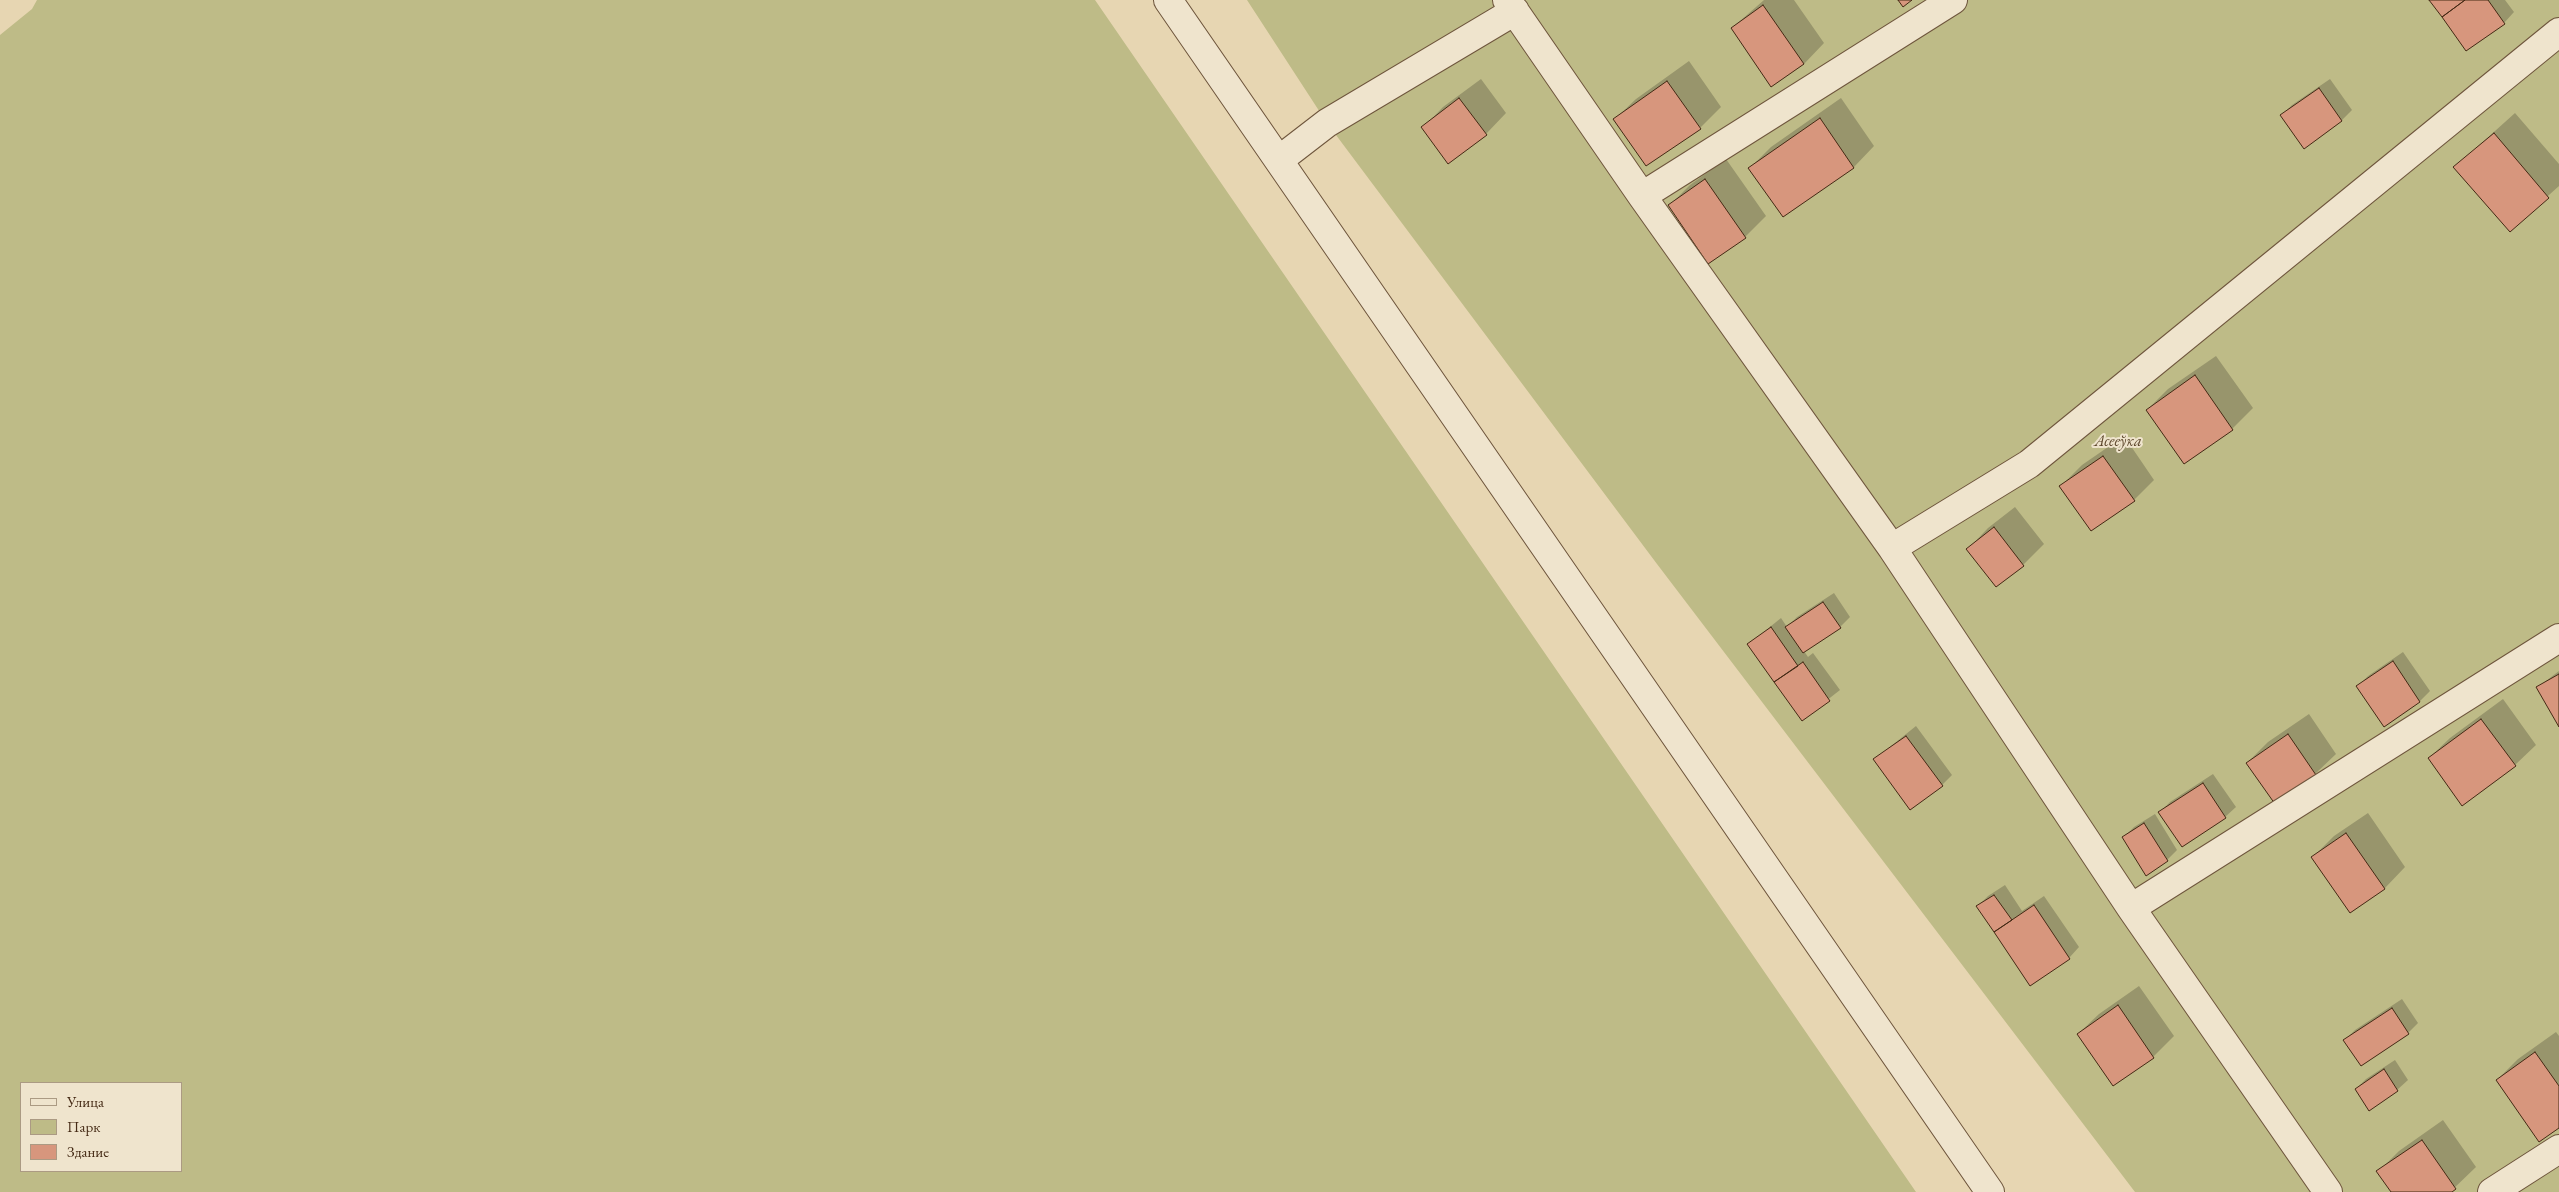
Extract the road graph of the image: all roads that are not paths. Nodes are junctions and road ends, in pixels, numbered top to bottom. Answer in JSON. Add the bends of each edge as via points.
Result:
{"nodes":[{"id":1,"x":1168,"y":0,"type":"edge"},
{"id":2,"x":1953,"y":0,"type":"edge"},
{"id":3,"x":1511,"y":6,"type":"edge"},
{"id":4,"x":2559,"y":32,"type":"edge"},
{"id":5,"x":1279,"y":160,"type":"junction"},
{"id":6,"x":1642,"y":196,"type":"junction"},
{"id":7,"x":1892,"y":548,"type":"junction"},
{"id":8,"x":2559,"y":638,"type":"edge"},
{"id":9,"x":2131,"y":908,"type":"junction"},
{"id":10,"x":2559,"y":1149,"type":"edge"},
{"id":11,"x":1990,"y":1192,"type":"edge"},
{"id":12,"x":2328,"y":1192,"type":"edge"},
{"id":13,"x":2492,"y":1192,"type":"edge"}],
"edges":[{"from":1,"to":5,"type":"street"},
{"from":2,"to":6,"type":"street"},
{"from":3,"to":5,"type":"street","via":[[1327,123]]},
{"from":3,"to":6,"type":"street"},
{"from":4,"to":7,"type":"street","via":[[2029,464]]},
{"from":5,"to":11,"type":"street"},
{"from":6,"to":7,"type":"street"},
{"from":7,"to":9,"type":"street"},
{"from":8,"to":9,"type":"street"},
{"from":9,"to":12,"type":"street"},
{"from":10,"to":13,"type":"street"}]}
